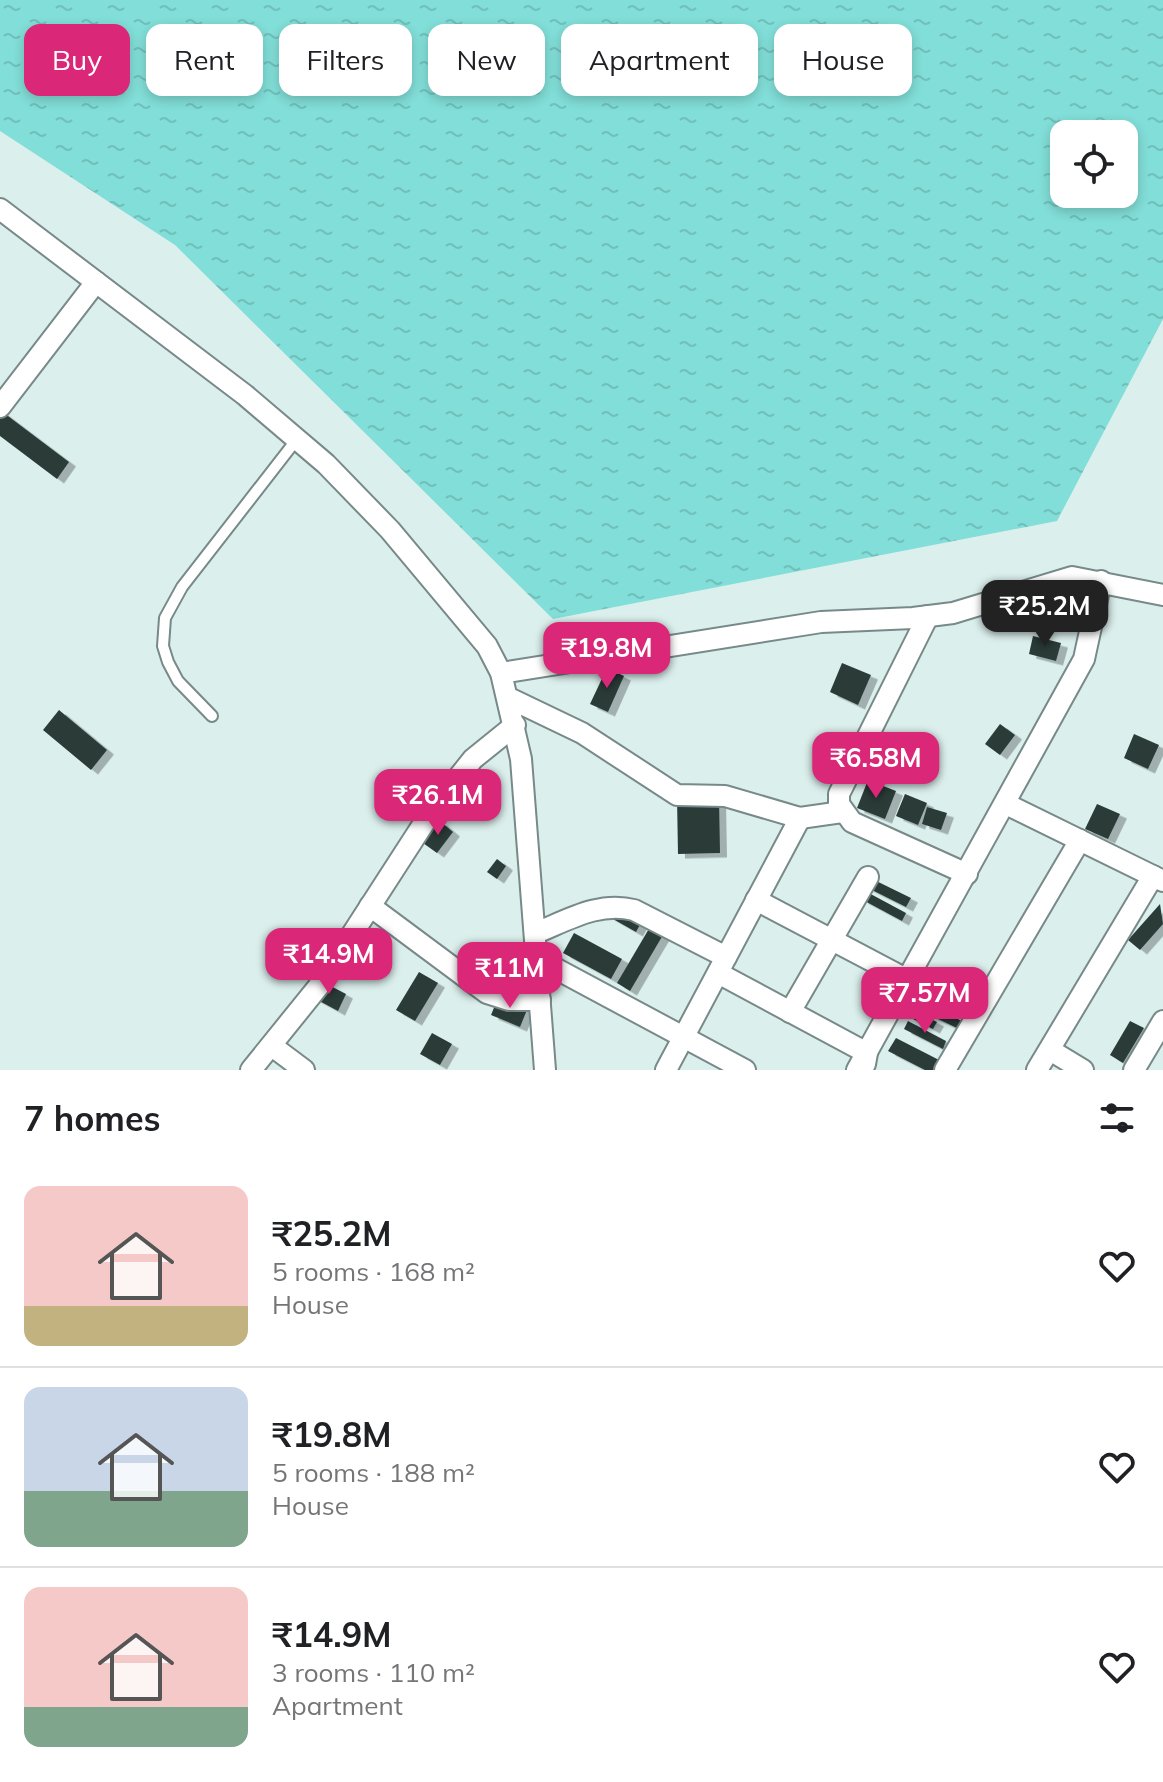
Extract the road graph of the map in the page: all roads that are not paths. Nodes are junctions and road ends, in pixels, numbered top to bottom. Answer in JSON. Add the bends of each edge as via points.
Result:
{"nodes":[{"id":1,"x":0,"y":209,"type":"edge"},
{"id":2,"x":96,"y":282,"type":"junction"},
{"id":3,"x":0,"y":407,"type":"edge"},
{"id":4,"x":297,"y":439,"type":"junction"},
{"id":5,"x":1101,"y":581,"type":"junction"},
{"id":6,"x":1163,"y":595,"type":"edge"},
{"id":7,"x":928,"y":616,"type":"junction"},
{"id":8,"x":501,"y":673,"type":"junction"},
{"id":9,"x":509,"y":698,"type":"junction"},
{"id":10,"x":212,"y":716,"type":"dead end"},
{"id":11,"x":515,"y":725,"type":"junction"},
{"id":12,"x":1006,"y":804,"type":"junction"},
{"id":13,"x":842,"y":812,"type":"junction"},
{"id":14,"x":800,"y":818,"type":"junction"},
{"id":15,"x":1080,"y":840,"type":"junction"},
{"id":16,"x":967,"y":874,"type":"junction"},
{"id":17,"x":868,"y":877,"type":"dead end"},
{"id":18,"x":1158,"y":878,"type":"edge"},
{"id":19,"x":756,"y":900,"type":"junction"},
{"id":20,"x":370,"y":906,"type":"junction"},
{"id":21,"x":536,"y":933,"type":"junction"},
{"id":22,"x":831,"y":940,"type":"junction"},
{"id":23,"x":536,"y":958,"type":"junction"},
{"id":24,"x":722,"y":965,"type":"junction"},
{"id":25,"x":908,"y":980,"type":"junction"},
{"id":26,"x":540,"y":1000,"type":"junction"},
{"id":27,"x":790,"y":1012,"type":"junction"},
{"id":28,"x":1163,"y":1021,"type":"edge"},
{"id":29,"x":684,"y":1036,"type":"junction"},
{"id":30,"x":272,"y":1046,"type":"junction"},
{"id":31,"x":1050,"y":1050,"type":"junction"},
{"id":32,"x":862,"y":1064,"type":"edge"},
{"id":33,"x":251,"y":1070,"type":"edge"},
{"id":34,"x":304,"y":1070,"type":"edge"},
{"id":35,"x":545,"y":1070,"type":"edge"},
{"id":36,"x":666,"y":1070,"type":"edge"},
{"id":37,"x":745,"y":1070,"type":"edge"},
{"id":38,"x":945,"y":1070,"type":"edge"},
{"id":39,"x":1037,"y":1070,"type":"edge"},
{"id":40,"x":1083,"y":1070,"type":"edge"},
{"id":41,"x":1134,"y":1070,"type":"edge"}],
"edges":[{"from":1,"to":2,"type":"street"},
{"from":2,"to":3,"type":"street"},
{"from":2,"to":4,"type":"street"},
{"from":4,"to":8,"type":"street","via":[[390,530],[487,646]]},
{"from":4,"to":10,"type":"lane","via":[[182,587],[165,618],[168,662],[178,681]]},
{"from":5,"to":6,"type":"street"},
{"from":5,"to":7,"type":"street","via":[[1072,577]]},
{"from":5,"to":12,"type":"street","via":[[1084,659]]},
{"from":7,"to":8,"type":"street","via":[[821,622]]},
{"from":7,"to":13,"type":"street","via":[[839,794]]},
{"from":8,"to":9,"type":"street"},
{"from":9,"to":11,"type":"street"},
{"from":9,"to":14,"type":"street","via":[[582,733],[677,795],[725,796]]},
{"from":11,"to":20,"type":"street","via":[[452,784]]},
{"from":11,"to":21,"type":"street"},
{"from":12,"to":15,"type":"street"},
{"from":12,"to":16,"type":"street"},
{"from":13,"to":14,"type":"street"},
{"from":13,"to":16,"type":"street","via":[[852,822]]},
{"from":14,"to":19,"type":"street"},
{"from":15,"to":18,"type":"street"},
{"from":15,"to":38,"type":"street"},
{"from":16,"to":25,"type":"street"},
{"from":17,"to":22,"type":"street"},
{"from":18,"to":31,"type":"street"},
{"from":19,"to":22,"type":"street"},
{"from":19,"to":24,"type":"street"},
{"from":20,"to":26,"type":"street","via":[[487,993],[509,1000]]},
{"from":20,"to":30,"type":"street"},
{"from":21,"to":23,"type":"street"},
{"from":21,"to":24,"type":"street","via":[[597,908],[619,906]]},
{"from":22,"to":25,"type":"street"},
{"from":22,"to":27,"type":"street"},
{"from":23,"to":26,"type":"street"},
{"from":23,"to":29,"type":"street"},
{"from":24,"to":27,"type":"street"},
{"from":24,"to":29,"type":"street"},
{"from":25,"to":32,"type":"street"},
{"from":26,"to":35,"type":"street"},
{"from":27,"to":32,"type":"street"},
{"from":28,"to":41,"type":"street"},
{"from":29,"to":36,"type":"street"},
{"from":29,"to":37,"type":"street"},
{"from":30,"to":33,"type":"street"},
{"from":30,"to":34,"type":"street"},
{"from":31,"to":39,"type":"street"},
{"from":31,"to":40,"type":"street"}]}
